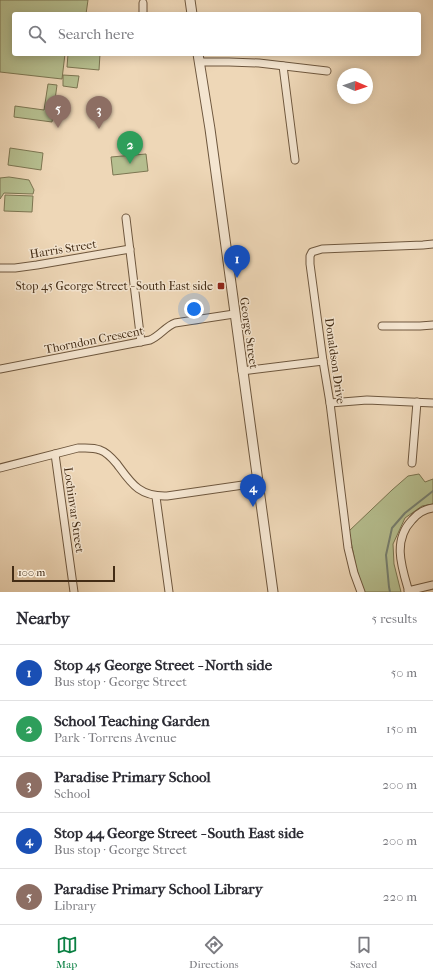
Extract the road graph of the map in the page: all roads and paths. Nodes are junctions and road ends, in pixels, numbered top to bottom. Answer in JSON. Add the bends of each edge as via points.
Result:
{"nodes":[{"id":1,"x":190,"y":0,"type":"edge"},
{"id":2,"x":143,"y":3,"type":"dead end"},
{"id":3,"x":143,"y":12,"type":"edge"},
{"id":4,"x":192,"y":12,"type":"edge"},
{"id":5,"x":199,"y":58,"type":"edge"},
{"id":6,"x":283,"y":66,"type":"junction"},
{"id":7,"x":327,"y":71,"type":"dead end"},
{"id":8,"x":295,"y":160,"type":"dead end"},
{"id":9,"x":126,"y":218,"type":"dead end"},
{"id":10,"x":433,"y":244,"type":"edge"},
{"id":11,"x":130,"y":250,"type":"junction"},
{"id":12,"x":0,"y":268,"type":"edge"},
{"id":13,"x":234,"y":314,"type":"junction"},
{"id":14,"x":433,"y":325,"type":"edge"},
{"id":15,"x":382,"y":326,"type":"dead end"},
{"id":16,"x":141,"y":342,"type":"junction"},
{"id":17,"x":323,"y":361,"type":"junction"},
{"id":18,"x":0,"y":369,"type":"edge"},
{"id":19,"x":242,"y":372,"type":"junction"},
{"id":20,"x":416,"y":402,"type":"junction"},
{"id":21,"x":330,"y":403,"type":"junction"},
{"id":22,"x":433,"y":403,"type":"edge"},
{"id":23,"x":55,"y":454,"type":"junction"},
{"id":24,"x":412,"y":463,"type":"dead end"},
{"id":25,"x":0,"y":468,"type":"edge"},
{"id":26,"x":257,"y":483,"type":"junction"},
{"id":27,"x":156,"y":497,"type":"junction"},
{"id":28,"x":433,"y":508,"type":"edge"},
{"id":29,"x":433,"y":586,"type":"edge"},
{"id":30,"x":74,"y":592,"type":"edge"},
{"id":31,"x":169,"y":592,"type":"edge"},
{"id":32,"x":273,"y":592,"type":"edge"},
{"id":33,"x":361,"y":592,"type":"edge"},
{"id":34,"x":409,"y":592,"type":"edge"}],
"edges":[{"from":1,"to":4,"type":"street"},
{"from":2,"to":3,"type":"street"},
{"from":5,"to":6,"type":"street"},
{"from":5,"to":13,"type":"street","name":"George Street"},
{"from":6,"to":7,"type":"street"},
{"from":6,"to":8,"type":"street"},
{"from":9,"to":11,"type":"street"},
{"from":10,"to":17,"type":"street","name":"Donaldson Drive","via":[[333,248],[312,252],[310,264]]},
{"from":11,"to":12,"type":"street","name":"Harris Street","via":[[37,265]]},
{"from":11,"to":16,"type":"street"},
{"from":13,"to":16,"type":"street","name":"Thorndon Crescent","via":[[175,322],[156,338]]},
{"from":13,"to":19,"type":"street","name":"George Street"},
{"from":14,"to":15,"type":"street"},
{"from":16,"to":18,"type":"street","name":"Thorndon Crescent"},
{"from":17,"to":19,"type":"street"},
{"from":17,"to":21,"type":"street","name":"Donaldson Drive"},
{"from":19,"to":26,"type":"street","name":"George Street"},
{"from":20,"to":21,"type":"street","via":[[367,400]]},
{"from":20,"to":22,"type":"street"},
{"from":20,"to":24,"type":"street"},
{"from":21,"to":33,"type":"street","name":"Donaldson Drive","via":[[348,548]]},
{"from":23,"to":25,"type":"street"},
{"from":23,"to":27,"type":"street","via":[[78,448],[102,450],[114,460],[129,481],[146,494]]},
{"from":23,"to":30,"type":"street","name":"Lochinvar Street"},
{"from":26,"to":27,"type":"street"},
{"from":26,"to":32,"type":"street","name":"George Street"},
{"from":27,"to":31,"type":"street"},
{"from":28,"to":34,"type":"street","via":[[423,511],[413,519],[404,531],[401,541],[400,560]]},
{"from":29,"to":34,"type":"street"}]}
